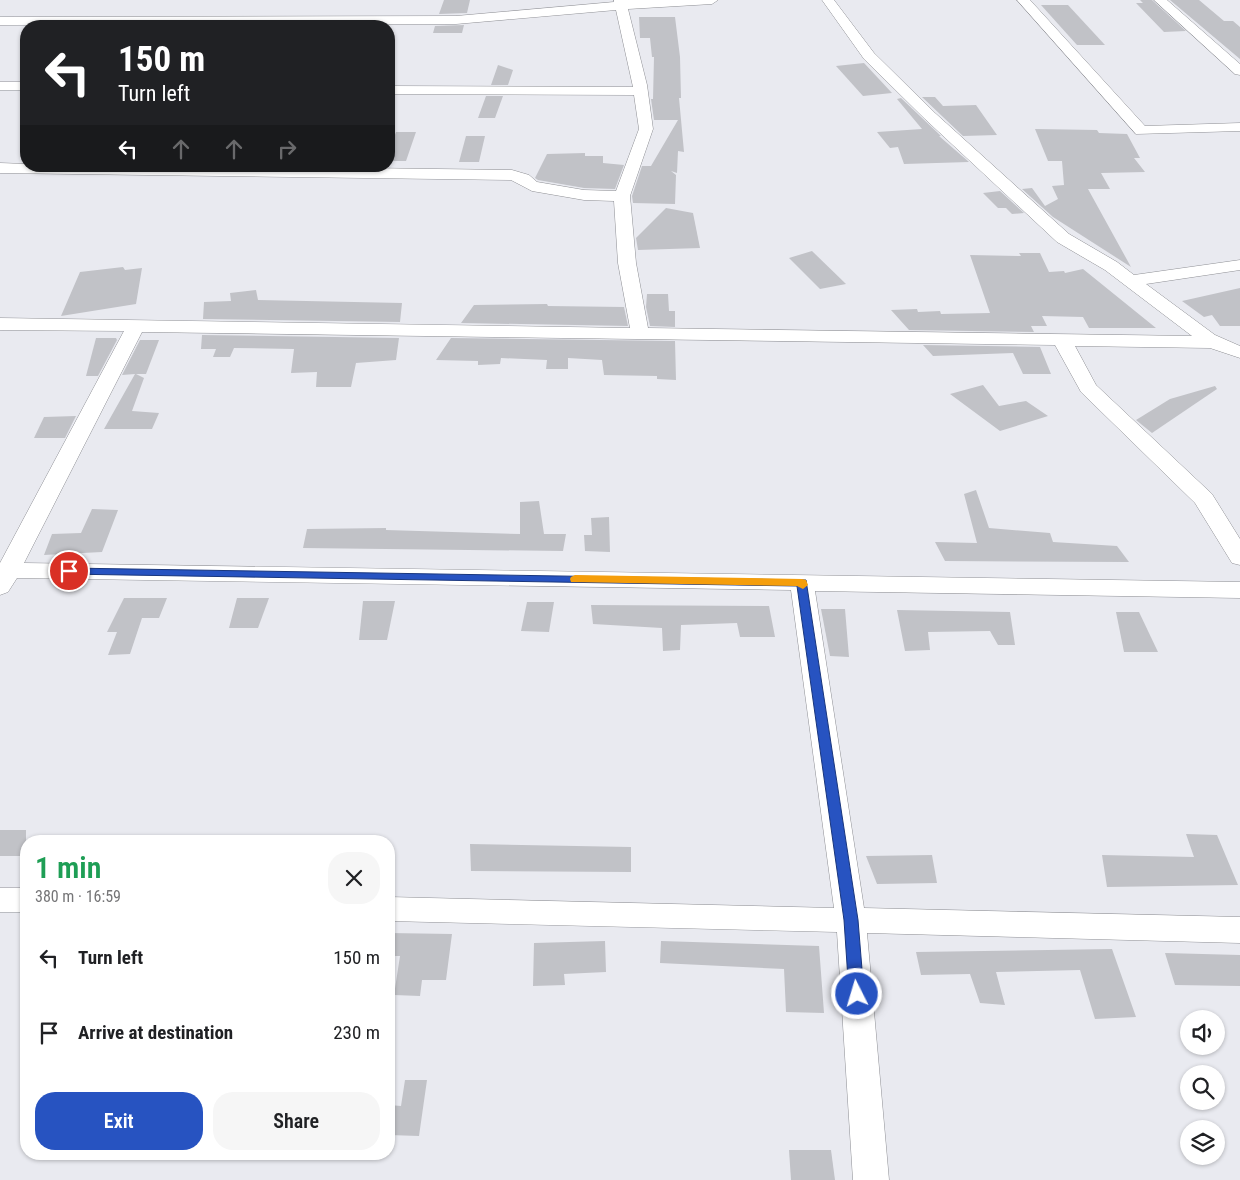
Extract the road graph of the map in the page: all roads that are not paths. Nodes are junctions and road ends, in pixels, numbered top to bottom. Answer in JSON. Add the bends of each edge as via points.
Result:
{"nodes":[{"id":1,"x":712,"y":0,"type":"edge"},
{"id":2,"x":828,"y":0,"type":"edge"},
{"id":3,"x":1024,"y":0,"type":"edge"},
{"id":4,"x":1160,"y":0,"type":"edge"},
{"id":5,"x":620,"y":3,"type":"edge"},
{"id":6,"x":20,"y":20,"type":"edge"},
{"id":7,"x":22,"y":20,"type":"edge"},
{"id":8,"x":102,"y":20,"type":"edge"},
{"id":9,"x":0,"y":21,"type":"edge"},
{"id":10,"x":395,"y":22,"type":"edge"},
{"id":11,"x":1240,"y":72,"type":"edge"},
{"id":12,"x":0,"y":86,"type":"edge"},
{"id":13,"x":20,"y":86,"type":"edge"},
{"id":14,"x":395,"y":90,"type":"edge"},
{"id":15,"x":641,"y":91,"type":"junction"},
{"id":16,"x":1240,"y":127,"type":"edge"},
{"id":17,"x":0,"y":168,"type":"edge"},
{"id":18,"x":20,"y":168,"type":"edge"},
{"id":19,"x":395,"y":172,"type":"edge"},
{"id":20,"x":622,"y":196,"type":"junction"},
{"id":21,"x":1240,"y":266,"type":"edge"},
{"id":22,"x":1131,"y":281,"type":"junction"},
{"id":23,"x":0,"y":324,"type":"edge"},
{"id":24,"x":136,"y":326,"type":"junction"},
{"id":25,"x":640,"y":334,"type":"junction"},
{"id":26,"x":1240,"y":339,"type":"edge"},
{"id":27,"x":1062,"y":340,"type":"junction"},
{"id":28,"x":1212,"y":342,"type":"junction"},
{"id":29,"x":1240,"y":352,"type":"edge"},
{"id":30,"x":1240,"y":558,"type":"edge"},
{"id":31,"x":3,"y":576,"type":"edge"},
{"id":32,"x":802,"y":583,"type":"junction"},
{"id":33,"x":1240,"y":590,"type":"edge"},
{"id":34,"x":0,"y":900,"type":"edge"},
{"id":35,"x":20,"y":900,"type":"edge"},
{"id":36,"x":395,"y":909,"type":"edge"},
{"id":37,"x":851,"y":920,"type":"junction"},
{"id":38,"x":1240,"y":930,"type":"edge"},
{"id":39,"x":871,"y":1180,"type":"edge"}],
"edges":[{"from":1,"to":5,"type":"street"},
{"from":2,"to":22,"type":"street","via":[[869,56],[930,116],[1063,238]]},
{"from":3,"to":16,"type":"street","via":[[1141,131]]},
{"from":4,"to":11,"type":"street"},
{"from":5,"to":10,"type":"street","via":[[456,20]]},
{"from":5,"to":15,"type":"street"},
{"from":6,"to":9,"type":"street"},
{"from":7,"to":8,"type":"street"},
{"from":12,"to":13,"type":"street"},
{"from":14,"to":15,"type":"street"},
{"from":15,"to":20,"type":"street","via":[[646,129]]},
{"from":17,"to":18,"type":"street"},
{"from":19,"to":20,"type":"street","via":[[512,175],[523,178],[532,186],[584,195]]},
{"from":20,"to":25,"type":"street","via":[[628,262]]},
{"from":21,"to":22,"type":"street"},
{"from":22,"to":28,"type":"street"},
{"from":23,"to":24,"type":"street"},
{"from":24,"to":25,"type":"street"},
{"from":24,"to":31,"type":"street"},
{"from":25,"to":27,"type":"street"},
{"from":26,"to":28,"type":"street"},
{"from":27,"to":28,"type":"street"},
{"from":27,"to":30,"type":"street","via":[[1088,388],[1204,499]]},
{"from":28,"to":29,"type":"street"},
{"from":31,"to":32,"type":"street"},
{"from":32,"to":33,"type":"street"},
{"from":32,"to":37,"type":"street"},
{"from":34,"to":35,"type":"street"},
{"from":36,"to":37,"type":"street"},
{"from":37,"to":38,"type":"street"},
{"from":37,"to":39,"type":"street"}]}
